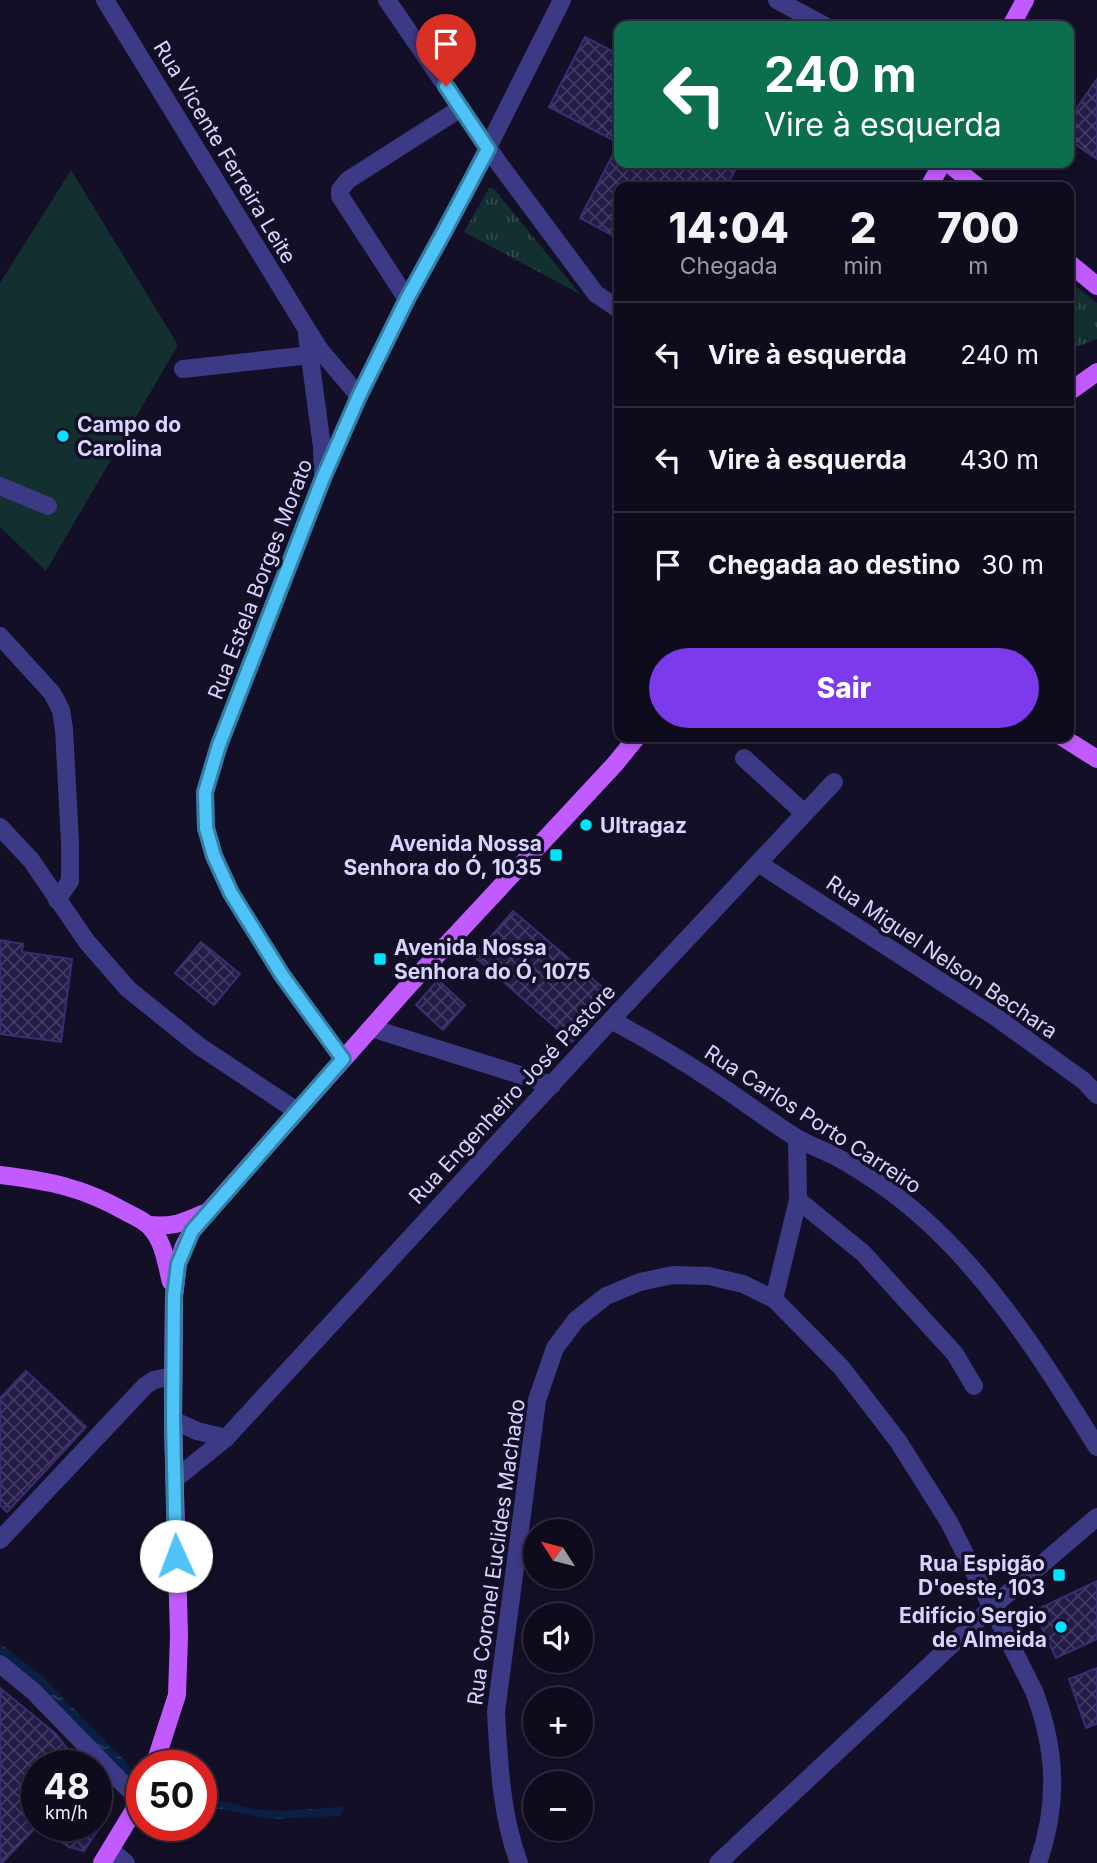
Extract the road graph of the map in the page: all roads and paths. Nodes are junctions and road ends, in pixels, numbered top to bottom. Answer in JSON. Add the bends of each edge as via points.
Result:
{"nodes":[{"id":1,"x":106,"y":0,"type":"edge"},
{"id":2,"x":387,"y":0,"type":"edge"},
{"id":3,"x":562,"y":0,"type":"edge"},
{"id":4,"x":776,"y":0,"type":"edge"},
{"id":5,"x":1025,"y":0,"type":"edge"},
{"id":6,"x":816,"y":21,"type":"edge"},
{"id":7,"x":1014,"y":21,"type":"edge"},
{"id":8,"x":461,"y":108,"type":"junction"},
{"id":9,"x":488,"y":149,"type":"junction"},
{"id":10,"x":954,"y":168,"type":"edge"},
{"id":11,"x":972,"y":182,"type":"edge"},
{"id":12,"x":1074,"y":267,"type":"edge"},
{"id":13,"x":1097,"y":286,"type":"edge"},
{"id":14,"x":407,"y":299,"type":"junction"},
{"id":15,"x":614,"y":306,"type":"edge"},
{"id":16,"x":315,"y":353,"type":"junction"},
{"id":17,"x":183,"y":369,"type":"dead end"},
{"id":18,"x":1097,"y":372,"type":"edge"},
{"id":19,"x":1074,"y":388,"type":"edge"},
{"id":20,"x":359,"y":396,"type":"junction"},
{"id":21,"x":323,"y":478,"type":"junction"},
{"id":22,"x":0,"y":486,"type":"edge"},
{"id":23,"x":48,"y":506,"type":"dead end"},
{"id":24,"x":0,"y":636,"type":"edge"},
{"id":25,"x":632,"y":742,"type":"edge"},
{"id":26,"x":1070,"y":742,"type":"edge"},
{"id":27,"x":744,"y":758,"type":"dead end"},
{"id":28,"x":1097,"y":759,"type":"edge"},
{"id":29,"x":834,"y":782,"type":"dead end"},
{"id":30,"x":804,"y":813,"type":"junction"},
{"id":31,"x":0,"y":827,"type":"edge"},
{"id":32,"x":758,"y":863,"type":"junction"},
{"id":33,"x":57,"y":900,"type":"junction"},
{"id":34,"x":611,"y":1020,"type":"junction"},
{"id":35,"x":370,"y":1028,"type":"junction"},
{"id":36,"x":343,"y":1059,"type":"junction"},
{"id":37,"x":552,"y":1085,"type":"junction"},
{"id":38,"x":1097,"y":1095,"type":"edge"},
{"id":39,"x":297,"y":1111,"type":"junction"},
{"id":40,"x":797,"y":1138,"type":"junction"},
{"id":41,"x":0,"y":1175,"type":"edge"},
{"id":42,"x":798,"y":1200,"type":"junction"},
{"id":43,"x":208,"y":1212,"type":"junction"},
{"id":44,"x":148,"y":1225,"type":"junction"},
{"id":45,"x":174,"y":1296,"type":"junction"},
{"id":46,"x":774,"y":1299,"type":"junction"},
{"id":47,"x":173,"y":1376,"type":"junction"},
{"id":48,"x":974,"y":1386,"type":"dead end"},
{"id":49,"x":173,"y":1420,"type":"junction"},
{"id":50,"x":226,"y":1438,"type":"junction"},
{"id":51,"x":1097,"y":1447,"type":"edge"},
{"id":52,"x":174,"y":1480,"type":"junction"},
{"id":53,"x":1097,"y":1517,"type":"edge"},
{"id":54,"x":0,"y":1540,"type":"edge"},
{"id":55,"x":992,"y":1607,"type":"junction"},
{"id":56,"x":0,"y":1664,"type":"edge"},
{"id":57,"x":159,"y":1750,"type":"edge"},
{"id":58,"x":126,"y":1784,"type":"edge"},
{"id":59,"x":126,"y":1825,"type":"edge"},
{"id":60,"x":107,"y":1857,"type":"edge"},
{"id":61,"x":126,"y":1863,"type":"edge"},
{"id":62,"x":519,"y":1863,"type":"edge"},
{"id":63,"x":718,"y":1863,"type":"edge"},
{"id":64,"x":1038,"y":1863,"type":"edge"}],
"edges":[{"from":1,"to":16,"type":"street","name":"Rua Vicente Ferreira Leite","via":[[306,328]]},
{"from":2,"to":8,"type":"street"},
{"from":3,"to":9,"type":"street","name":"Rua Estela Borges Morato"},
{"from":4,"to":6,"type":"street"},
{"from":5,"to":7,"type":"main road"},
{"from":8,"to":9,"type":"street"},
{"from":8,"to":14,"type":"street","via":[[365,168],[340,190]]},
{"from":9,"to":14,"type":"street","name":"Rua Estela Borges Morato"},
{"from":9,"to":15,"type":"street","via":[[596,293]]},
{"from":10,"to":11,"type":"main road"},
{"from":12,"to":13,"type":"main road"},
{"from":14,"to":20,"type":"street","name":"Rua Estela Borges Morato"},
{"from":16,"to":17,"type":"street"},
{"from":16,"to":20,"type":"street"},
{"from":16,"to":21,"type":"street","name":"Rua Vicente Ferreira Leite"},
{"from":18,"to":19,"type":"main road"},
{"from":20,"to":21,"type":"street","name":"Rua Estela Borges Morato"},
{"from":21,"to":36,"type":"street","name":"Rua Estela Borges Morato","via":[[219,745],[205,792],[206,828],[238,905]]},
{"from":22,"to":23,"type":"street"},
{"from":24,"to":33,"type":"street","via":[[61,710],[70,880]]},
{"from":25,"to":35,"type":"main road"},
{"from":26,"to":28,"type":"main road"},
{"from":27,"to":30,"type":"street"},
{"from":29,"to":30,"type":"street","name":"Rua Engenheiro José Pastore"},
{"from":30,"to":32,"type":"street","name":"Rua Engenheiro José Pastore"},
{"from":31,"to":33,"type":"street","via":[[31,860]]},
{"from":32,"to":34,"type":"street","name":"Rua Engenheiro José Pastore"},
{"from":32,"to":38,"type":"street","name":"Rua Miguel Nelson Bechara","via":[[997,1018]]},
{"from":33,"to":39,"type":"street","via":[[86,942],[128,989],[199,1046]]},
{"from":34,"to":37,"type":"street","name":"Rua Engenheiro José Pastore"},
{"from":34,"to":40,"type":"street","name":"Rua Carlos Porto Carreiro","via":[[714,1081]]},
{"from":35,"to":36,"type":"main road"},
{"from":35,"to":37,"type":"street"},
{"from":36,"to":39,"type":"main road"},
{"from":37,"to":50,"type":"street","name":"Rua Engenheiro José Pastore"},
{"from":39,"to":43,"type":"main road"},
{"from":40,"to":42,"type":"street"},
{"from":40,"to":51,"type":"street","name":"Rua Carlos Porto Carreiro","via":[[888,1190],[946,1241],[1000,1302]]},
{"from":41,"to":44,"type":"main road","via":[[74,1188]]},
{"from":42,"to":46,"type":"street"},
{"from":42,"to":48,"type":"street","via":[[863,1253],[954,1354]]},
{"from":43,"to":44,"type":"main road","via":[[178,1225]]},
{"from":43,"to":45,"type":"main road","via":[[184,1246]]},
{"from":44,"to":45,"type":"main road","via":[[162,1245]]},
{"from":45,"to":47,"type":"main road"},
{"from":46,"to":55,"type":"street","name":"Rua Coronel Euclides Machado","via":[[841,1367],[898,1441],[949,1522]]},
{"from":46,"to":62,"type":"street","name":"Rua Coronel Euclides Machado","via":[[743,1284],[709,1276],[673,1275],[640,1282],[606,1296],[576,1320],[555,1348],[537,1400],[496,1712],[505,1810]]},
{"from":47,"to":49,"type":"main road"},
{"from":47,"to":54,"type":"street","via":[[145,1386]]},
{"from":49,"to":50,"type":"street"},
{"from":49,"to":52,"type":"main road"},
{"from":50,"to":52,"type":"street","name":"Rua Engenheiro José Pastore"},
{"from":52,"to":57,"type":"main road","via":[[177,1695]]},
{"from":53,"to":55,"type":"street"},
{"from":55,"to":63,"type":"street"},
{"from":55,"to":64,"type":"street","name":"Rua Coronel Euclides Machado","via":[[1034,1691],[1052,1758],[1053,1800]]},
{"from":56,"to":58,"type":"street"},
{"from":59,"to":60,"type":"main road"},
{"from":60,"to":61,"type":"street"}]}
